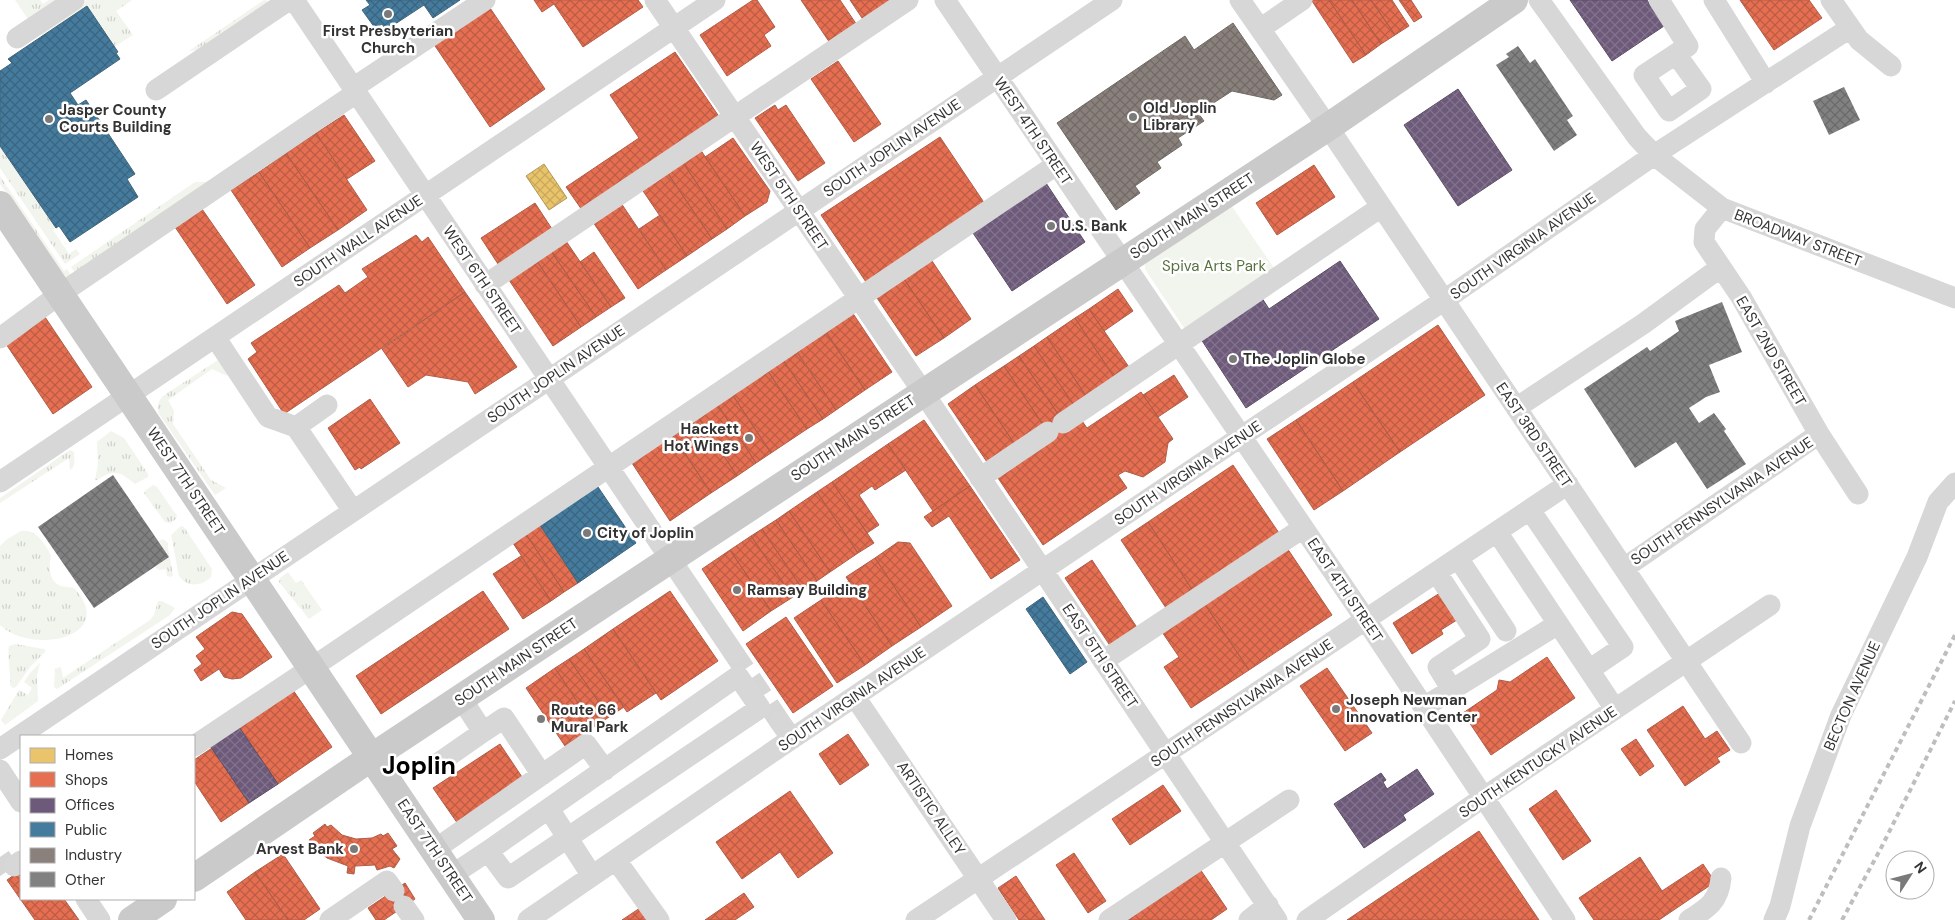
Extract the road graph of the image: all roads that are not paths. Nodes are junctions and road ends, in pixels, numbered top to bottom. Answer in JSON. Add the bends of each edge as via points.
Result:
{"nodes":[{"id":1,"x":74,"y":0,"type":"edge"},
{"id":2,"x":289,"y":0,"type":"edge"},
{"id":3,"x":294,"y":0,"type":"edge"},
{"id":4,"x":485,"y":0,"type":"edge"},
{"id":5,"x":655,"y":0,"type":"edge"},
{"id":6,"x":715,"y":0,"type":"edge"},
{"id":7,"x":908,"y":0,"type":"edge"},
{"id":8,"x":945,"y":0,"type":"edge"},
{"id":9,"x":1112,"y":0,"type":"edge"},
{"id":10,"x":1240,"y":0,"type":"edge"},
{"id":11,"x":1302,"y":0,"type":"edge"},
{"id":12,"x":1514,"y":0,"type":"edge"},
{"id":13,"x":1539,"y":0,"type":"edge"},
{"id":14,"x":1659,"y":0,"type":"edge"},
{"id":15,"x":1714,"y":0,"type":"edge"},
{"id":16,"x":1831,"y":0,"type":"edge"},
{"id":17,"x":674,"y":28,"type":"junction"},
{"id":18,"x":1850,"y":28,"type":"junction"},
{"id":19,"x":1260,"y":29,"type":"junction"},
{"id":20,"x":17,"y":38,"type":"dead end"},
{"id":21,"x":1676,"y":54,"type":"junction"},
{"id":22,"x":1891,"y":66,"type":"dead end"},
{"id":23,"x":997,"y":78,"type":"junction"},
{"id":24,"x":1766,"y":83,"type":"junction"},
{"id":25,"x":1701,"y":89,"type":"junction"},
{"id":26,"x":156,"y":90,"type":"dead end"},
{"id":27,"x":354,"y":91,"type":"junction"},
{"id":28,"x":1669,"y":111,"type":"junction"},
{"id":29,"x":1718,"y":113,"type":"junction"},
{"id":30,"x":735,"y":116,"type":"junction"},
{"id":31,"x":1328,"y":127,"type":"junction"},
{"id":32,"x":1686,"y":134,"type":"junction"},
{"id":33,"x":1654,"y":155,"type":"junction"},
{"id":34,"x":1056,"y":165,"type":"junction"},
{"id":35,"x":426,"y":195,"type":"junction"},
{"id":36,"x":0,"y":205,"type":"edge"},
{"id":37,"x":1381,"y":207,"type":"junction"},
{"id":38,"x":1722,"y":208,"type":"junction"},
{"id":39,"x":799,"y":211,"type":"junction"},
{"id":40,"x":1121,"y":262,"type":"junction"},
{"id":41,"x":1721,"y":267,"type":"junction"},
{"id":42,"x":485,"y":285,"type":"junction"},
{"id":43,"x":60,"y":294,"type":"junction"},
{"id":44,"x":1949,"y":297,"type":"edge"},
{"id":45,"x":858,"y":298,"type":"junction"},
{"id":46,"x":1444,"y":301,"type":"junction"},
{"id":47,"x":215,"y":337,"type":"junction"},
{"id":48,"x":0,"y":338,"type":"edge"},
{"id":49,"x":1178,"y":345,"type":"junction"},
{"id":50,"x":549,"y":379,"type":"junction"},
{"id":51,"x":923,"y":392,"type":"junction"},
{"id":52,"x":128,"y":396,"type":"junction"},
{"id":53,"x":327,"y":405,"type":"dead end"},
{"id":54,"x":1516,"y":408,"type":"junction"},
{"id":55,"x":301,"y":434,"type":"junction"},
{"id":56,"x":1819,"y":434,"type":"junction"},
{"id":57,"x":1241,"y":437,"type":"junction"},
{"id":58,"x":608,"y":468,"type":"junction"},
{"id":59,"x":980,"y":478,"type":"junction"},
{"id":60,"x":0,"y":482,"type":"edge"},
{"id":61,"x":1955,"y":483,"type":"edge"},
{"id":62,"x":1568,"y":484,"type":"junction"},
{"id":63,"x":1858,"y":494,"type":"dead end"},
{"id":64,"x":1530,"y":510,"type":"junction"},
{"id":65,"x":353,"y":511,"type":"junction"},
{"id":66,"x":1303,"y":528,"type":"junction"},
{"id":67,"x":1497,"y":532,"type":"junction"},
{"id":68,"x":1458,"y":558,"type":"junction"},
{"id":69,"x":670,"y":559,"type":"junction"},
{"id":70,"x":1624,"y":568,"type":"junction"},
{"id":71,"x":1042,"y":571,"type":"junction"},
{"id":72,"x":1437,"y":573,"type":"junction"},
{"id":73,"x":252,"y":579,"type":"junction"},
{"id":74,"x":1770,"y":606,"type":"dead end"},
{"id":75,"x":1366,"y":620,"type":"junction"},
{"id":76,"x":1558,"y":624,"type":"junction"},
{"id":77,"x":1506,"y":631,"type":"dead end"},
{"id":78,"x":733,"y":652,"type":"tunnel mouth"},
{"id":79,"x":1103,"y":660,"type":"junction"},
{"id":80,"x":1687,"y":661,"type":"junction"},
{"id":81,"x":312,"y":668,"type":"junction"},
{"id":82,"x":1588,"y":670,"type":"junction"},
{"id":83,"x":1452,"y":690,"type":"junction"},
{"id":84,"x":855,"y":697,"type":"junction"},
{"id":85,"x":461,"y":698,"type":"junction"},
{"id":86,"x":1424,"y":707,"type":"junction"},
{"id":87,"x":1615,"y":710,"type":"junction"},
{"id":88,"x":780,"y":722,"type":"tunnel mouth"},
{"id":89,"x":484,"y":732,"type":"junction"},
{"id":90,"x":21,"y":735,"type":"edge"},
{"id":91,"x":20,"y":736,"type":"edge"},
{"id":92,"x":792,"y":739,"type":"junction"},
{"id":93,"x":1742,"y":743,"type":"dead end"},
{"id":94,"x":195,"y":745,"type":"edge"},
{"id":95,"x":0,"y":749,"type":"edge"},
{"id":96,"x":1165,"y":754,"type":"junction"},
{"id":97,"x":372,"y":758,"type":"junction"},
{"id":98,"x":437,"y":764,"type":"dead end"},
{"id":99,"x":0,"y":770,"type":"edge"},
{"id":100,"x":604,"y":770,"type":"junction"},
{"id":101,"x":542,"y":774,"type":"junction"},
{"id":102,"x":1484,"y":797,"type":"junction"},
{"id":103,"x":20,"y":800,"type":"edge"},
{"id":104,"x":1289,"y":800,"type":"dead end"},
{"id":105,"x":549,"y":809,"type":"junction"},
{"id":106,"x":567,"y":837,"type":"junction"},
{"id":107,"x":1225,"y":842,"type":"junction"},
{"id":108,"x":434,"y":850,"type":"junction"},
{"id":109,"x":488,"y":851,"type":"junction"},
{"id":110,"x":616,"y":860,"type":"junction"},
{"id":111,"x":452,"y":876,"type":"junction"},
{"id":112,"x":592,"y":876,"type":"junction"},
{"id":113,"x":195,"y":877,"type":"edge"},
{"id":114,"x":1721,"y":878,"type":"dead end"},
{"id":115,"x":87,"y":900,"type":"edge"},
{"id":116,"x":162,"y":900,"type":"edge"},
{"id":117,"x":404,"y":906,"type":"edge"},
{"id":118,"x":1272,"y":913,"type":"edge"},
{"id":119,"x":338,"y":918,"type":"edge"},
{"id":120,"x":100,"y":920,"type":"edge"},
{"id":121,"x":132,"y":920,"type":"edge"},
{"id":122,"x":481,"y":920,"type":"edge"},
{"id":123,"x":528,"y":920,"type":"edge"},
{"id":124,"x":659,"y":920,"type":"edge"},
{"id":125,"x":916,"y":920,"type":"edge"},
{"id":126,"x":1006,"y":920,"type":"edge"},
{"id":127,"x":1109,"y":920,"type":"edge"},
{"id":128,"x":1249,"y":920,"type":"edge"},
{"id":129,"x":1307,"y":920,"type":"edge"},
{"id":130,"x":1565,"y":920,"type":"edge"},
{"id":131,"x":1690,"y":920,"type":"edge"},
{"id":132,"x":1774,"y":920,"type":"edge"}],
"edges":[{"from":1,"to":20,"type":"street"},
{"from":2,"to":26,"type":"street"},
{"from":3,"to":27,"type":"street","name":"WEST 6TH STREET"},
{"from":4,"to":27,"type":"street"},
{"from":5,"to":17,"type":"street","name":"WEST 5TH STREET"},
{"from":6,"to":17,"type":"street","name":"SOUTH WALL AVENUE"},
{"from":7,"to":30,"type":"street"},
{"from":8,"to":23,"type":"street","name":"WEST 4TH STREET"},
{"from":9,"to":23,"type":"street","name":"SOUTH JOPLIN AVENUE"},
{"from":10,"to":19,"type":"street","name":"EAST 3RD STREET"},
{"from":11,"to":19,"type":"street"},
{"from":12,"to":31,"type":"main road","name":"SOUTH MAIN STREET"},
{"from":13,"to":33,"type":"street","via":[[1637,137]]},
{"from":14,"to":21,"type":"street","via":[[1688,46]]},
{"from":15,"to":24,"type":"street"},
{"from":16,"to":18,"type":"street"},
{"from":17,"to":30,"type":"street","name":"WEST 5TH STREET"},
{"from":17,"to":35,"type":"street","name":"SOUTH WALL AVENUE"},
{"from":18,"to":22,"type":"street"},
{"from":18,"to":24,"type":"street","name":"SOUTH VIRGINIA AVENUE"},
{"from":19,"to":31,"type":"street","name":"EAST 3RD STREET"},
{"from":21,"to":25,"type":"street"},
{"from":21,"to":28,"type":"street","via":[[1644,75]]},
{"from":23,"to":34,"type":"street","name":"WEST 4TH STREET"},
{"from":23,"to":39,"type":"street","name":"SOUTH JOPLIN AVENUE"},
{"from":24,"to":29,"type":"street","name":"SOUTH VIRGINIA AVENUE"},
{"from":25,"to":28,"type":"street"},
{"from":25,"to":29,"type":"street"},
{"from":27,"to":35,"type":"street","name":"WEST 6TH STREET"},
{"from":27,"to":43,"type":"street"},
{"from":28,"to":32,"type":"street"},
{"from":29,"to":32,"type":"street","name":"SOUTH VIRGINIA AVENUE"},
{"from":30,"to":39,"type":"street","name":"WEST 5TH STREET"},
{"from":30,"to":42,"type":"street"},
{"from":31,"to":37,"type":"street","name":"EAST 3RD STREET"},
{"from":31,"to":40,"type":"main road","name":"SOUTH MAIN STREET"},
{"from":32,"to":33,"type":"street","name":"SOUTH VIRGINIA AVENUE"},
{"from":33,"to":38,"type":"street","name":"BROADWAY STREET"},
{"from":33,"to":46,"type":"street","name":"SOUTH VIRGINIA AVENUE"},
{"from":34,"to":40,"type":"street","name":"WEST 4TH STREET"},
{"from":34,"to":45,"type":"street"},
{"from":35,"to":42,"type":"street","name":"WEST 6TH STREET"},
{"from":35,"to":47,"type":"street","name":"SOUTH WALL AVENUE"},
{"from":36,"to":43,"type":"main road","name":"WEST 7TH STREET"},
{"from":37,"to":46,"type":"street","name":"EAST 3RD STREET"},
{"from":37,"to":49,"type":"street"},
{"from":38,"to":41,"type":"street","name":"EAST 2ND STREET","via":[[1705,229],[1704,242]]},
{"from":38,"to":44,"type":"street","name":"BROADWAY STREET"},
{"from":39,"to":45,"type":"street","name":"WEST 5TH STREET"},
{"from":39,"to":50,"type":"street","name":"SOUTH JOPLIN AVENUE"},
{"from":40,"to":49,"type":"street","name":"EAST 4TH STREET"},
{"from":40,"to":51,"type":"main road","name":"SOUTH MAIN STREET"},
{"from":41,"to":54,"type":"street","via":[[1643,324]]},
{"from":41,"to":56,"type":"street","name":"EAST 2ND STREET"},
{"from":42,"to":50,"type":"street","name":"WEST 6TH STREET"},
{"from":43,"to":48,"type":"street"},
{"from":43,"to":52,"type":"main road","name":"WEST 7TH STREET"},
{"from":45,"to":51,"type":"street","name":"WEST 5TH STREET"},
{"from":45,"to":58,"type":"street"},
{"from":46,"to":54,"type":"street","name":"EAST 3RD STREET"},
{"from":46,"to":57,"type":"street","name":"SOUTH VIRGINIA AVENUE"},
{"from":47,"to":52,"type":"street","name":"SOUTH WALL AVENUE"},
{"from":47,"to":55,"type":"street","via":[[268,417]]},
{"from":49,"to":57,"type":"street","name":"EAST 4TH STREET"},
{"from":49,"to":59,"type":"street"},
{"from":50,"to":58,"type":"street","name":"WEST 6TH STREET"},
{"from":50,"to":65,"type":"street","name":"SOUTH JOPLIN AVENUE"},
{"from":51,"to":59,"type":"street","name":"EAST 5TH STREET"},
{"from":51,"to":69,"type":"main road","name":"SOUTH MAIN STREET"},
{"from":52,"to":60,"type":"street","name":"SOUTH WALL AVENUE"},
{"from":52,"to":73,"type":"main road","name":"WEST 7TH STREET"},
{"from":53,"to":55,"type":"street"},
{"from":54,"to":62,"type":"street","name":"EAST 3RD STREET"},
{"from":55,"to":65,"type":"street"},
{"from":56,"to":63,"type":"street","name":"EAST 2ND STREET"},
{"from":56,"to":70,"type":"street","name":"SOUTH PENNSYLVANIA AVENUE"},
{"from":57,"to":66,"type":"street","name":"EAST 4TH STREET"},
{"from":57,"to":71,"type":"street","name":"SOUTH VIRGINIA AVENUE"},
{"from":58,"to":69,"type":"street","name":"WEST 6TH STREET"},
{"from":58,"to":81,"type":"street"},
{"from":59,"to":71,"type":"street","name":"EAST 5TH STREET"},
{"from":61,"to":132,"type":"street","name":"BECTON AVENUE","via":[[1938,502],[1917,557],[1841,715],[1800,826]]},
{"from":62,"to":64,"type":"street","name":"SOUTH PENNSYLVANIA AVENUE"},
{"from":62,"to":70,"type":"street","name":"EAST 3RD STREET"},
{"from":64,"to":67,"type":"street","name":"SOUTH PENNSYLVANIA AVENUE"},
{"from":64,"to":82,"type":"street","via":[[1623,647]]},
{"from":65,"to":73,"type":"street","name":"SOUTH JOPLIN AVENUE"},
{"from":66,"to":75,"type":"street","name":"EAST 4TH STREET"},
{"from":66,"to":79,"type":"street"},
{"from":67,"to":68,"type":"street","name":"SOUTH PENNSYLVANIA AVENUE"},
{"from":67,"to":76,"type":"street"},
{"from":68,"to":72,"type":"street","name":"SOUTH PENNSYLVANIA AVENUE"},
{"from":68,"to":77,"type":"street"},
{"from":69,"to":78,"type":"street","name":"WEST 6TH STREET"},
{"from":69,"to":85,"type":"main road","name":"SOUTH MAIN STREET"},
{"from":70,"to":80,"type":"street","name":"EAST 3RD STREET"},
{"from":71,"to":79,"type":"street","name":"EAST 5TH STREET"},
{"from":71,"to":84,"type":"street","name":"SOUTH VIRGINIA AVENUE"},
{"from":72,"to":75,"type":"street","name":"SOUTH PENNSYLVANIA AVENUE"},
{"from":72,"to":83,"type":"street","via":[[1480,639],[1438,667]]},
{"from":73,"to":81,"type":"main road","name":"WEST 7TH STREET"},
{"from":73,"to":90,"type":"street","name":"SOUTH JOPLIN AVENUE"},
{"from":74,"to":80,"type":"street","name":"SOUTH KENTUCKY AVENUE"},
{"from":75,"to":86,"type":"street","name":"EAST 4TH STREET"},
{"from":75,"to":96,"type":"street","name":"SOUTH PENNSYLVANIA AVENUE"},
{"from":76,"to":82,"type":"street"},
{"from":76,"to":83,"type":"street"},
{"from":79,"to":96,"type":"street","name":"EAST 5TH STREET"},
{"from":80,"to":87,"type":"street","name":"SOUTH KENTUCKY AVENUE"},
{"from":80,"to":93,"type":"street","name":"EAST 3RD STREET"},
{"from":81,"to":94,"type":"street"},
{"from":81,"to":97,"type":"main road","name":"WEST 7TH STREET"},
{"from":82,"to":87,"type":"street"},
{"from":83,"to":86,"type":"street"},
{"from":84,"to":92,"type":"street","name":"SOUTH VIRGINIA AVENUE"},
{"from":84,"to":126,"type":"street","name":"ARTISTIC ALLEY"},
{"from":85,"to":89,"type":"street"},
{"from":85,"to":97,"type":"main road","name":"SOUTH MAIN STREET"},
{"from":86,"to":102,"type":"street","name":"EAST 4TH STREET"},
{"from":87,"to":102,"type":"street","name":"SOUTH KENTUCKY AVENUE"},
{"from":88,"to":92,"type":"street"},
{"from":89,"to":98,"type":"street"},
{"from":89,"to":101,"type":"street","via":[[504,718]]},
{"from":91,"to":95,"type":"street","name":"SOUTH JOPLIN AVENUE"},
{"from":92,"to":110,"type":"street","name":"SOUTH VIRGINIA AVENUE"},
{"from":96,"to":107,"type":"street","name":"EAST 5TH STREET"},
{"from":96,"to":125,"type":"street","name":"SOUTH PENNSYLVANIA AVENUE","bridge":true},
{"from":97,"to":108,"type":"main road","name":"EAST 7TH STREET"},
{"from":97,"to":113,"type":"main road","name":"SOUTH MAIN STREET"},
{"from":99,"to":103,"type":"street"},
{"from":100,"to":101,"type":"street","via":[[586,744]]},
{"from":100,"to":105,"type":"street"},
{"from":100,"to":106,"type":"street","via":[[738,676],[760,708]]},
{"from":101,"to":108,"type":"street"},
{"from":102,"to":129,"type":"street","name":"SOUTH KENTUCKY AVENUE"},
{"from":102,"to":130,"type":"street","name":"EAST 4TH STREET"},
{"from":104,"to":107,"type":"street"},
{"from":105,"to":106,"type":"street"},
{"from":105,"to":109,"type":"street"},
{"from":106,"to":109,"type":"street","via":[[508,878]]},
{"from":106,"to":112,"type":"street"},
{"from":107,"to":118,"type":"street","name":"EAST 5TH STREET"},
{"from":107,"to":127,"type":"street"},
{"from":108,"to":111,"type":"main road","name":"EAST 7TH STREET"},
{"from":109,"to":111,"type":"street"},
{"from":110,"to":112,"type":"street","name":"SOUTH VIRGINIA AVENUE"},
{"from":110,"to":124,"type":"street"},
{"from":111,"to":122,"type":"main road","name":"EAST 7TH STREET"},
{"from":112,"to":123,"type":"street","name":"SOUTH VIRGINIA AVENUE"},
{"from":114,"to":131,"type":"street","via":[[1718,897]]},
{"from":115,"to":120,"type":"street"},
{"from":116,"to":121,"type":"main road"},
{"from":117,"to":119,"type":"street","via":[[387,881]]},
{"from":118,"to":128,"type":"street"}]}
